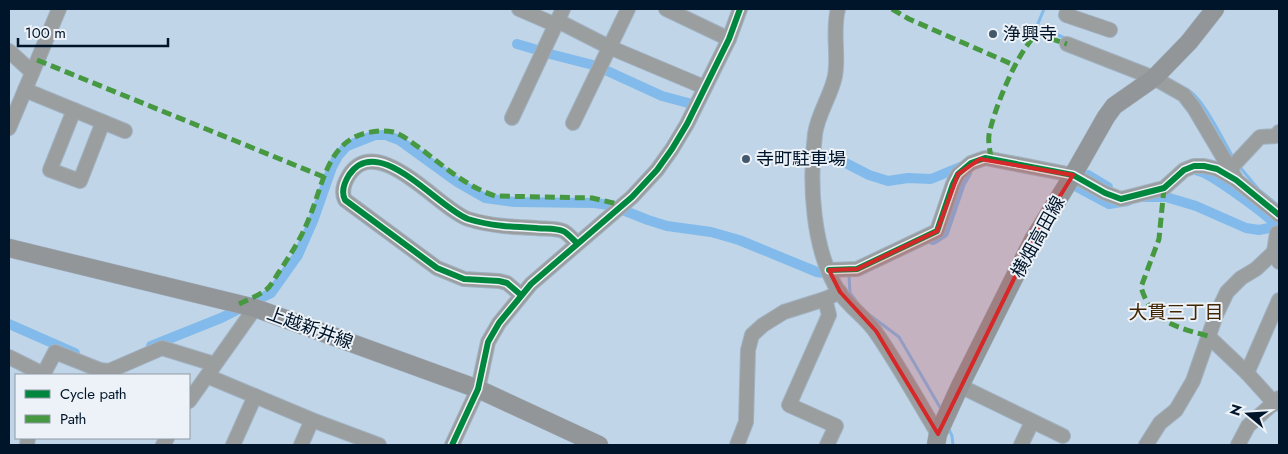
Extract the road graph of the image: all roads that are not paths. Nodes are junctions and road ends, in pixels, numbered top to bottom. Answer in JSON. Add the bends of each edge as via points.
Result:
{"nodes":[{"id":1,"x":59,"y":9,"type":"edge"},
{"id":2,"x":519,"y":9,"type":"edge"},
{"id":3,"x":628,"y":9,"type":"edge"},
{"id":4,"x":666,"y":9,"type":"edge"},
{"id":5,"x":740,"y":9,"type":"edge"},
{"id":6,"x":838,"y":9,"type":"edge"},
{"id":7,"x":1068,"y":9,"type":"edge"},
{"id":8,"x":1215,"y":9,"type":"edge"},
{"id":9,"x":559,"y":18,"type":"edge"},
{"id":10,"x":1110,"y":30,"type":"dead end"},
{"id":11,"x":729,"y":39,"type":"junction"},
{"id":12,"x":1067,"y":44,"type":"dead end"},
{"id":13,"x":609,"y":46,"type":"junction"},
{"id":14,"x":9,"y":51,"type":"edge"},
{"id":15,"x":32,"y":72,"type":"junction"},
{"id":16,"x":1154,"y":78,"type":"junction"},
{"id":17,"x":704,"y":88,"type":"junction"},
{"id":18,"x":25,"y":90,"type":"junction"},
{"id":19,"x":74,"y":110,"type":"junction"},
{"id":20,"x":512,"y":118,"type":"dead end"},
{"id":21,"x":103,"y":122,"type":"junction"},
{"id":22,"x":573,"y":122,"type":"dead end"},
{"id":23,"x":9,"y":128,"type":"edge"},
{"id":24,"x":125,"y":131,"type":"dead end"},
{"id":25,"x":1279,"y":132,"type":"edge"},
{"id":26,"x":1073,"y":175,"type":"junction"},
{"id":27,"x":1233,"y":175,"type":"junction"},
{"id":28,"x":1278,"y":214,"type":"edge"},
{"id":29,"x":1278,"y":233,"type":"edge"},
{"id":30,"x":577,"y":243,"type":"junction"},
{"id":31,"x":9,"y":248,"type":"edge"},
{"id":32,"x":1277,"y":257,"type":"edge"},
{"id":33,"x":829,"y":270,"type":"junction"},
{"id":34,"x":840,"y":292,"type":"junction"},
{"id":35,"x":521,"y":296,"type":"junction"},
{"id":36,"x":825,"y":299,"type":"junction"},
{"id":37,"x":1279,"y":300,"type":"edge"},
{"id":38,"x":255,"y":308,"type":"junction"},
{"id":39,"x":1208,"y":336,"type":"junction"},
{"id":40,"x":9,"y":357,"type":"edge"},
{"id":41,"x":211,"y":370,"type":"junction"},
{"id":42,"x":108,"y":373,"type":"edge"},
{"id":43,"x":1247,"y":373,"type":"junction"},
{"id":44,"x":41,"y":374,"type":"edge"},
{"id":45,"x":44,"y":374,"type":"edge"},
{"id":46,"x":960,"y":386,"type":"junction"},
{"id":47,"x":478,"y":389,"type":"junction"},
{"id":48,"x":255,"y":396,"type":"junction"},
{"id":49,"x":190,"y":400,"type":"edge"},
{"id":50,"x":1277,"y":401,"type":"edge"},
{"id":51,"x":312,"y":420,"type":"junction"},
{"id":52,"x":1032,"y":422,"type":"junction"},
{"id":53,"x":1063,"y":436,"type":"dead end"},
{"id":54,"x":937,"y":440,"type":"edge"},
{"id":55,"x":374,"y":444,"type":"edge"},
{"id":56,"x":233,"y":445,"type":"edge"},
{"id":57,"x":301,"y":445,"type":"edge"},
{"id":58,"x":452,"y":445,"type":"edge"},
{"id":59,"x":599,"y":445,"type":"edge"},
{"id":60,"x":737,"y":445,"type":"edge"},
{"id":61,"x":827,"y":445,"type":"edge"},
{"id":62,"x":1021,"y":445,"type":"edge"},
{"id":63,"x":1146,"y":445,"type":"edge"},
{"id":64,"x":1238,"y":445,"type":"edge"}],
"edges":[{"from":1,"to":15,"type":"street"},
{"from":2,"to":9,"type":"street"},
{"from":3,"to":13,"type":"street"},
{"from":4,"to":11,"type":"street"},
{"from":5,"to":11,"type":"street"},
{"from":6,"to":33,"type":"street","via":[[834,78],[815,134],[814,212]]},
{"from":7,"to":10,"type":"street","via":[[1066,15]]},
{"from":8,"to":16,"type":"main road","name":"横畑高田線"},
{"from":9,"to":13,"type":"street"},
{"from":9,"to":20,"type":"street"},
{"from":11,"to":17,"type":"street"},
{"from":12,"to":16,"type":"street"},
{"from":13,"to":17,"type":"street"},
{"from":13,"to":22,"type":"street"},
{"from":14,"to":15,"type":"street"},
{"from":15,"to":18,"type":"street"},
{"from":16,"to":26,"type":"main road","name":"横畑高田線","via":[[1114,106]]},
{"from":16,"to":27,"type":"street","via":[[1184,95]]},
{"from":17,"to":30,"type":"street","via":[[679,138],[656,170],[632,197]]},
{"from":18,"to":19,"type":"street"},
{"from":18,"to":23,"type":"street"},
{"from":19,"to":21,"type":"street"},
{"from":19,"to":21,"type":"street","via":[[50,170],[80,181]]},
{"from":21,"to":24,"type":"street"},
{"from":25,"to":27,"type":"street","via":[[1276,136],[1260,137]]},
{"from":26,"to":27,"type":"street","via":[[1120,199],[1164,188],[1184,170],[1194,166]]},
{"from":26,"to":33,"type":"street","via":[[991,158],[980,159],[964,168],[952,184],[937,231],[857,269]]},
{"from":26,"to":46,"type":"main road","name":"横畑高田線","via":[[1033,240]]},
{"from":27,"to":28,"type":"street"},
{"from":28,"to":29,"type":"street"},
{"from":29,"to":32,"type":"street"},
{"from":30,"to":35,"type":"street"},
{"from":30,"to":35,"type":"street","via":[[562,230],[502,226],[463,217],[390,165],[361,164],[353,169],[344,185],[346,200],[437,268],[464,278],[507,283]]},
{"from":31,"to":38,"type":"main road","name":"上越新井線"},
{"from":32,"to":39,"type":"street","via":[[1241,278],[1227,292]]},
{"from":33,"to":34,"type":"street"},
{"from":34,"to":36,"type":"street"},
{"from":34,"to":54,"type":"street","via":[[876,331]]},
{"from":35,"to":47,"type":"street","via":[[488,342]]},
{"from":36,"to":60,"type":"street","via":[[784,312],[752,335],[748,350],[746,422]]},
{"from":36,"to":61,"type":"street","via":[[829,315],[789,405],[836,426]]},
{"from":37,"to":43,"type":"street"},
{"from":38,"to":41,"type":"street"},
{"from":38,"to":47,"type":"main road","name":"上越新井線"},
{"from":39,"to":43,"type":"street"},
{"from":39,"to":63,"type":"street","via":[[1193,381],[1176,410],[1160,423]]},
{"from":40,"to":44,"type":"street"},
{"from":41,"to":42,"type":"street","via":[[162,348]]},
{"from":41,"to":48,"type":"street"},
{"from":41,"to":49,"type":"street"},
{"from":42,"to":45,"type":"street","via":[[55,352]]},
{"from":43,"to":50,"type":"street"},
{"from":46,"to":52,"type":"street"},
{"from":46,"to":54,"type":"main road","name":"横畑高田線"},
{"from":47,"to":58,"type":"street"},
{"from":47,"to":59,"type":"main road","name":"上越新井線"},
{"from":48,"to":51,"type":"street"},
{"from":48,"to":56,"type":"street"},
{"from":50,"to":64,"type":"street","via":[[1248,426]]},
{"from":51,"to":55,"type":"street"},
{"from":51,"to":57,"type":"street"},
{"from":52,"to":53,"type":"street"},
{"from":52,"to":62,"type":"street"}]}
